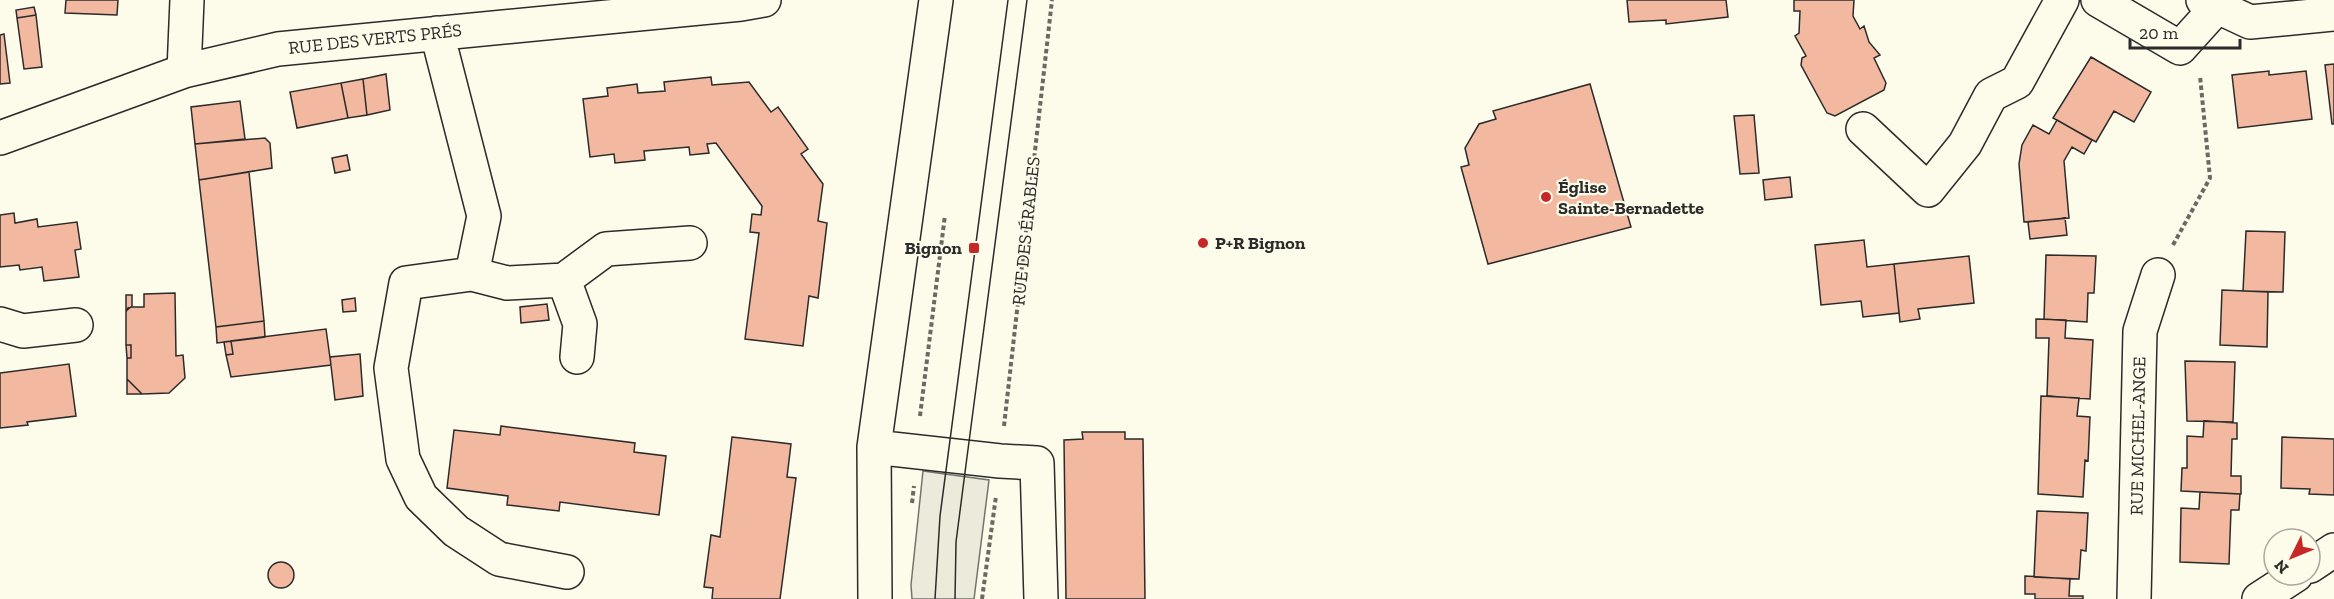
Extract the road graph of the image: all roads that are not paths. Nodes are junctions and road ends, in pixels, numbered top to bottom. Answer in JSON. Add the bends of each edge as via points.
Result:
{"nodes":[{"id":1,"x":187,"y":0,"type":"edge"},
{"id":2,"x":764,"y":0,"type":"edge"},
{"id":3,"x":936,"y":0,"type":"edge"},
{"id":4,"x":2062,"y":0,"type":"edge"},
{"id":5,"x":2098,"y":0,"type":"edge"},
{"id":6,"x":2210,"y":4,"type":"edge"},
{"id":7,"x":561,"y":10,"type":"edge"},
{"id":8,"x":2334,"y":14,"type":"edge"},
{"id":9,"x":437,"y":33,"type":"junction"},
{"id":10,"x":184,"y":71,"type":"junction"},
{"id":11,"x":1863,"y":129,"type":"dead end"},
{"id":12,"x":0,"y":138,"type":"edge"},
{"id":13,"x":690,"y":243,"type":"dead end"},
{"id":14,"x":472,"y":274,"type":"junction"},
{"id":15,"x":2158,"y":275,"type":"road end"},
{"id":16,"x":564,"y":280,"type":"junction"},
{"id":17,"x":0,"y":324,"type":"edge"},
{"id":18,"x":76,"y":325,"type":"dead end"},
{"id":19,"x":577,"y":357,"type":"dead end"},
{"id":20,"x":874,"y":447,"type":"junction"},
{"id":21,"x":567,"y":572,"type":"dead end"},
{"id":22,"x":2278,"y":587,"type":"edge"},
{"id":23,"x":875,"y":599,"type":"edge"},
{"id":24,"x":1041,"y":599,"type":"edge"},
{"id":25,"x":2134,"y":599,"type":"edge"},
{"id":26,"x":2259,"y":599,"type":"edge"}],
"edges":[{"from":1,"to":10,"type":"street"},
{"from":2,"to":7,"type":"street","name":"RUE DES VERTS PRÉS"},
{"from":3,"to":20,"type":"street"},
{"from":4,"to":11,"type":"street","via":[[2017,81],[1991,95],[1965,144],[1928,190]]},
{"from":5,"to":6,"type":"street","via":[[2180,48]]},
{"from":6,"to":8,"type":"street","via":[[2250,22]]},
{"from":7,"to":9,"type":"street","name":"RUE DES VERTS PRÉS"},
{"from":9,"to":10,"type":"street","name":"RUE DES VERTS PRÉS","via":[[278,50]]},
{"from":9,"to":14,"type":"street","via":[[484,216]]},
{"from":10,"to":12,"type":"street","name":"RUE DES VERTS PRÉS"},
{"from":13,"to":16,"type":"street","via":[[606,249]]},
{"from":14,"to":16,"type":"street","via":[[507,283]]},
{"from":14,"to":21,"type":"street","via":[[406,283],[391,368],[403,459],[421,497],[456,531],[499,559]]},
{"from":15,"to":25,"type":"street","name":"RUE MICHEL-ANGE","via":[[2140,331]]},
{"from":16,"to":19,"type":"street","via":[[580,324]]},
{"from":17,"to":18,"type":"street","via":[[23,331]]},
{"from":20,"to":23,"type":"street"},
{"from":20,"to":24,"type":"street","via":[[1037,463]]},
{"from":22,"to":26,"type":"street"}]}
